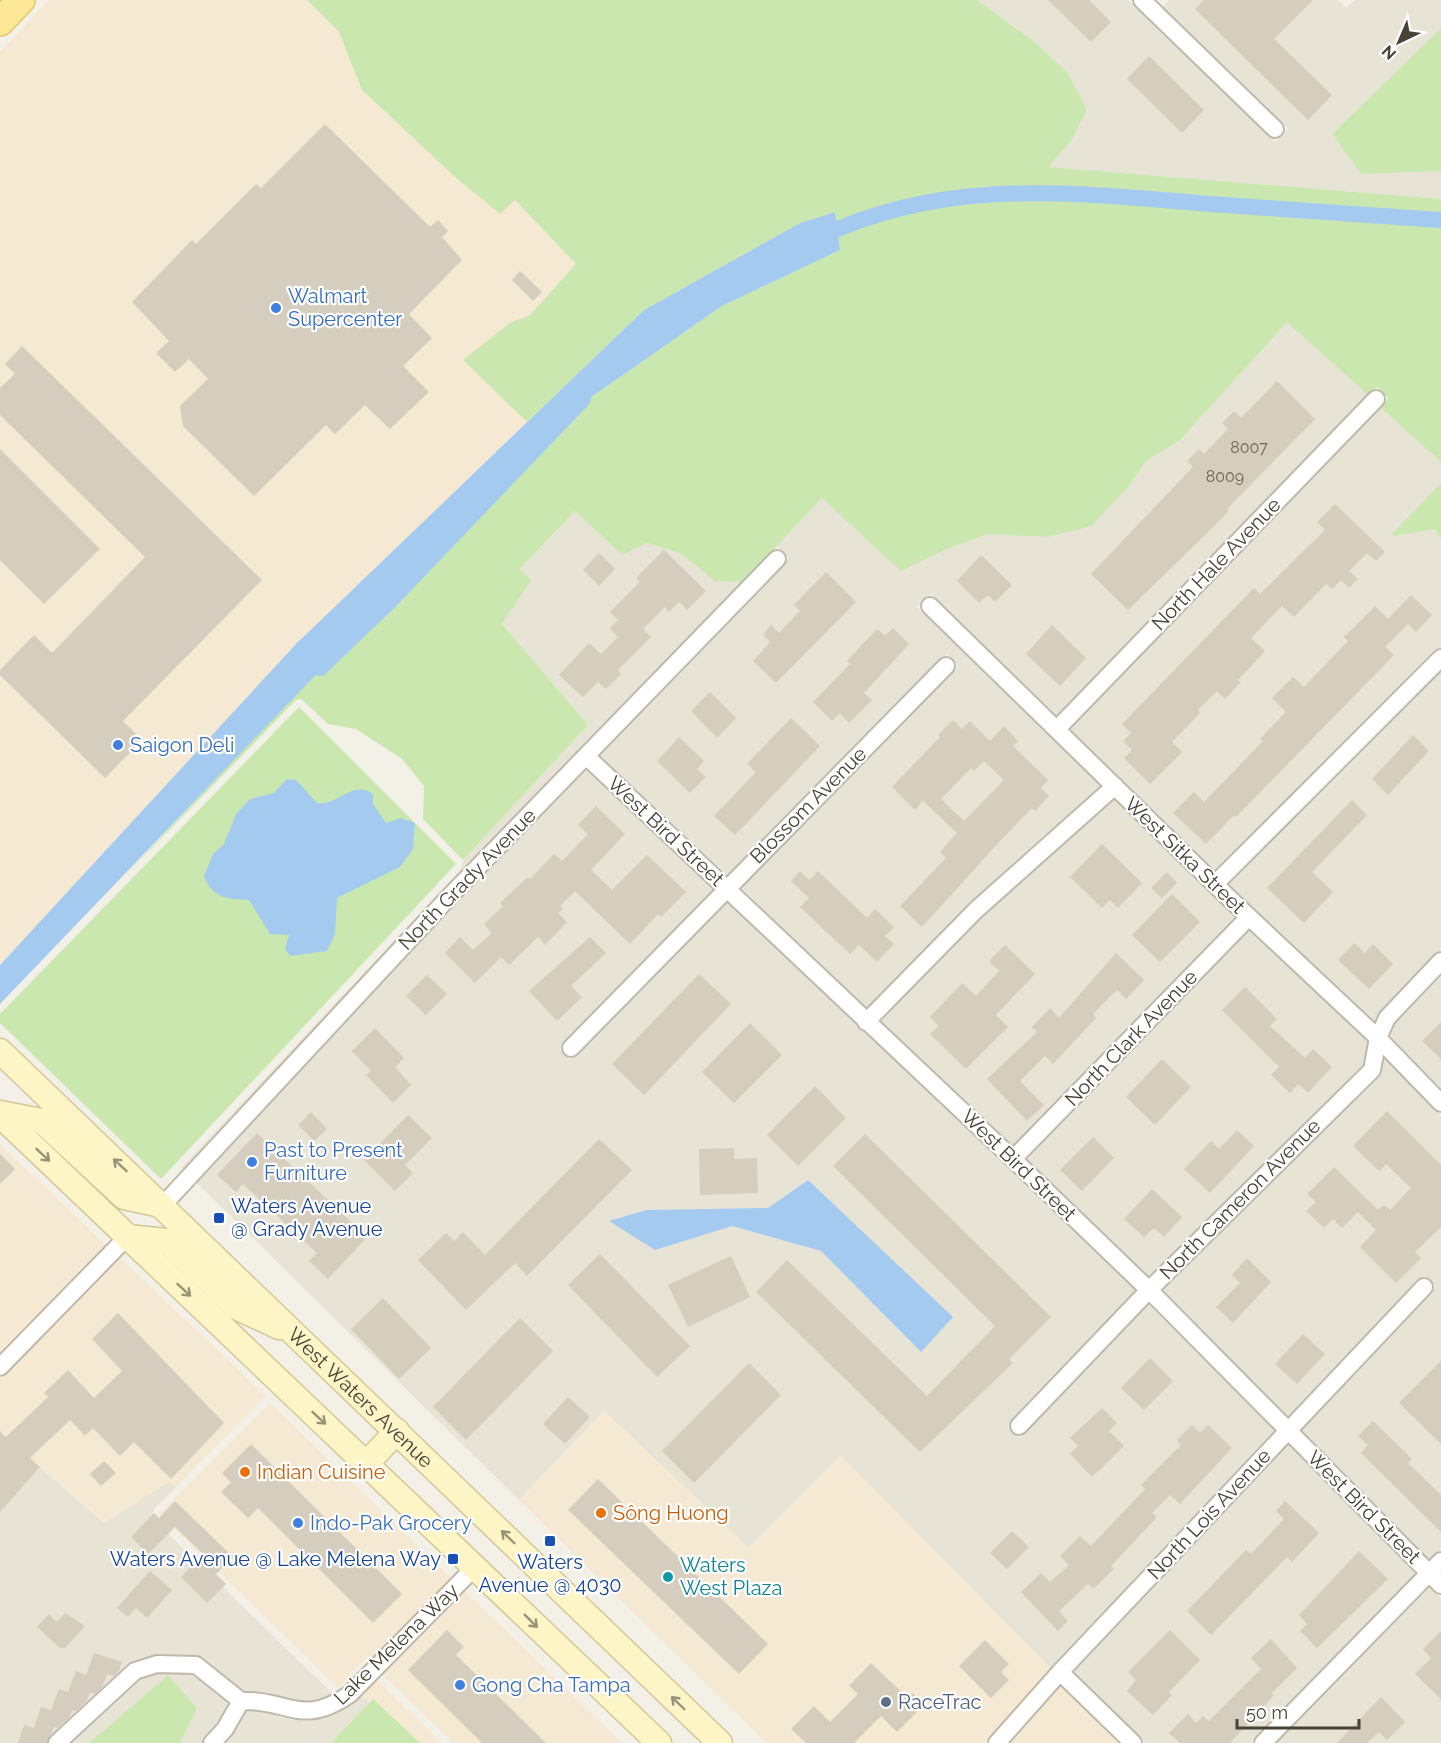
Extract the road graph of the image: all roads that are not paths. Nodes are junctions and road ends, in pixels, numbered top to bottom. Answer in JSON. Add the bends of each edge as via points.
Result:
{"nodes":[{"id":1,"x":21,"y":0,"type":"edge"},
{"id":2,"x":1150,"y":3,"type":"edge"},
{"id":3,"x":0,"y":22,"type":"edge"},
{"id":4,"x":1275,"y":129,"type":"dead end"},
{"id":5,"x":1376,"y":399,"type":"dead end"},
{"id":6,"x":777,"y":559,"type":"dead end"},
{"id":7,"x":930,"y":606,"type":"dead end"},
{"id":8,"x":1441,"y":658,"type":"edge"},
{"id":9,"x":946,"y":666,"type":"dead end"},
{"id":10,"x":1056,"y":729,"type":"junction"},
{"id":11,"x":586,"y":756,"type":"junction"},
{"id":12,"x":1115,"y":786,"type":"junction"},
{"id":13,"x":1215,"y":884,"type":"junction"},
{"id":14,"x":727,"y":887,"type":"junction"},
{"id":15,"x":1249,"y":917,"type":"junction"},
{"id":16,"x":1441,"y":961,"type":"edge"},
{"id":17,"x":866,"y":1022,"type":"junction"},
{"id":18,"x":1378,"y":1038,"type":"junction"},
{"id":19,"x":571,"y":1048,"type":"dead end"},
{"id":20,"x":0,"y":1051,"type":"edge"},
{"id":21,"x":1441,"y":1103,"type":"edge"},
{"id":22,"x":0,"y":1114,"type":"edge"},
{"id":23,"x":1013,"y":1158,"type":"junction"},
{"id":24,"x":163,"y":1205,"type":"junction"},
{"id":25,"x":127,"y":1237,"type":"junction"},
{"id":26,"x":1424,"y":1287,"type":"dead end"},
{"id":27,"x":1149,"y":1290,"type":"junction"},
{"id":28,"x":300,"y":1338,"type":"junction"},
{"id":29,"x":0,"y":1367,"type":"edge"},
{"id":30,"x":1019,"y":1426,"type":"dead end"},
{"id":31,"x":397,"y":1431,"type":"junction"},
{"id":32,"x":1288,"y":1431,"type":"junction"},
{"id":33,"x":367,"y":1463,"type":"junction"},
{"id":34,"x":1441,"y":1561,"type":"edge"},
{"id":35,"x":476,"y":1566,"type":"junction"},
{"id":36,"x":1435,"y":1579,"type":"edge"},
{"id":37,"x":1060,"y":1672,"type":"junction"},
{"id":38,"x":241,"y":1701,"type":"junction"},
{"id":39,"x":57,"y":1743,"type":"edge"},
{"id":40,"x":212,"y":1743,"type":"edge"},
{"id":41,"x":659,"y":1743,"type":"edge"},
{"id":42,"x":720,"y":1743,"type":"edge"},
{"id":43,"x":997,"y":1743,"type":"edge"},
{"id":44,"x":1132,"y":1743,"type":"edge"},
{"id":45,"x":1263,"y":1743,"type":"edge"}],
"edges":[{"from":1,"to":3,"type":"main road"},
{"from":2,"to":4,"type":"street"},
{"from":5,"to":10,"type":"street","name":"North Hale Avenue"},
{"from":6,"to":11,"type":"street","name":"North Grady Avenue"},
{"from":7,"to":10,"type":"street","name":"West Sitka Street"},
{"from":8,"to":13,"type":"street"},
{"from":9,"to":14,"type":"street","name":"Blossom Avenue"},
{"from":10,"to":12,"type":"street","name":"West Sitka Street"},
{"from":11,"to":14,"type":"street","name":"West Bird Street"},
{"from":11,"to":24,"type":"street","name":"North Grady Avenue","via":[[449,897]]},
{"from":12,"to":13,"type":"street","name":"West Sitka Street"},
{"from":12,"to":17,"type":"street","via":[[976,910]]},
{"from":13,"to":15,"type":"street","name":"West Sitka Street"},
{"from":14,"to":17,"type":"street","name":"West Bird Street"},
{"from":14,"to":19,"type":"street","name":"Blossom Avenue"},
{"from":15,"to":18,"type":"street","name":"West Sitka Street"},
{"from":15,"to":23,"type":"street","name":"North Clark Avenue"},
{"from":16,"to":18,"type":"street","name":"North Cameron Avenue","via":[[1387,1018]]},
{"from":17,"to":23,"type":"street","name":"West Bird Street"},
{"from":18,"to":21,"type":"street","name":"West Sitka Street"},
{"from":18,"to":27,"type":"street","name":"North Cameron Avenue","via":[[1372,1070]]},
{"from":24,"to":20,"type":"main road","name":"West Waters Avenue","one_way":true},
{"from":22,"to":24,"type":"main road","via":[[42,1121],[124,1197]]},
{"from":22,"to":25,"type":"main road","one_way":true},
{"from":23,"to":27,"type":"street","name":"West Bird Street"},
{"from":24,"to":28,"type":"main road","name":"West Waters Avenue"},
{"from":25,"to":28,"type":"main road","via":[[167,1241],[236,1307]]},
{"from":25,"to":29,"type":"street"},
{"from":25,"to":33,"type":"main road","one_way":true},
{"from":26,"to":32,"type":"street","name":"North Lois Avenue"},
{"from":27,"to":30,"type":"street","name":"North Cameron Avenue"},
{"from":27,"to":32,"type":"street","name":"West Bird Street"},
{"from":28,"to":31,"type":"main road","name":"West Waters Avenue"},
{"from":31,"to":33,"type":"main road"},
{"from":42,"to":31,"type":"main road","name":"West Waters Avenue","one_way":true},
{"from":32,"to":36,"type":"street","name":"West Bird Street"},
{"from":32,"to":37,"type":"street","name":"North Lois Avenue"},
{"from":33,"to":35,"type":"main road"},
{"from":34,"to":36,"type":"street"},
{"from":35,"to":38,"type":"street","name":"Lake Melena Way","via":[[350,1694],[330,1707],[305,1712],[263,1701]]},
{"from":35,"to":41,"type":"main road","one_way":true},
{"from":36,"to":45,"type":"street"},
{"from":37,"to":43,"type":"street","name":"North Lois Avenue"},
{"from":37,"to":44,"type":"street"},
{"from":38,"to":39,"type":"street","via":[[196,1665],[157,1664],[135,1671]]},
{"from":38,"to":40,"type":"street"}]}
